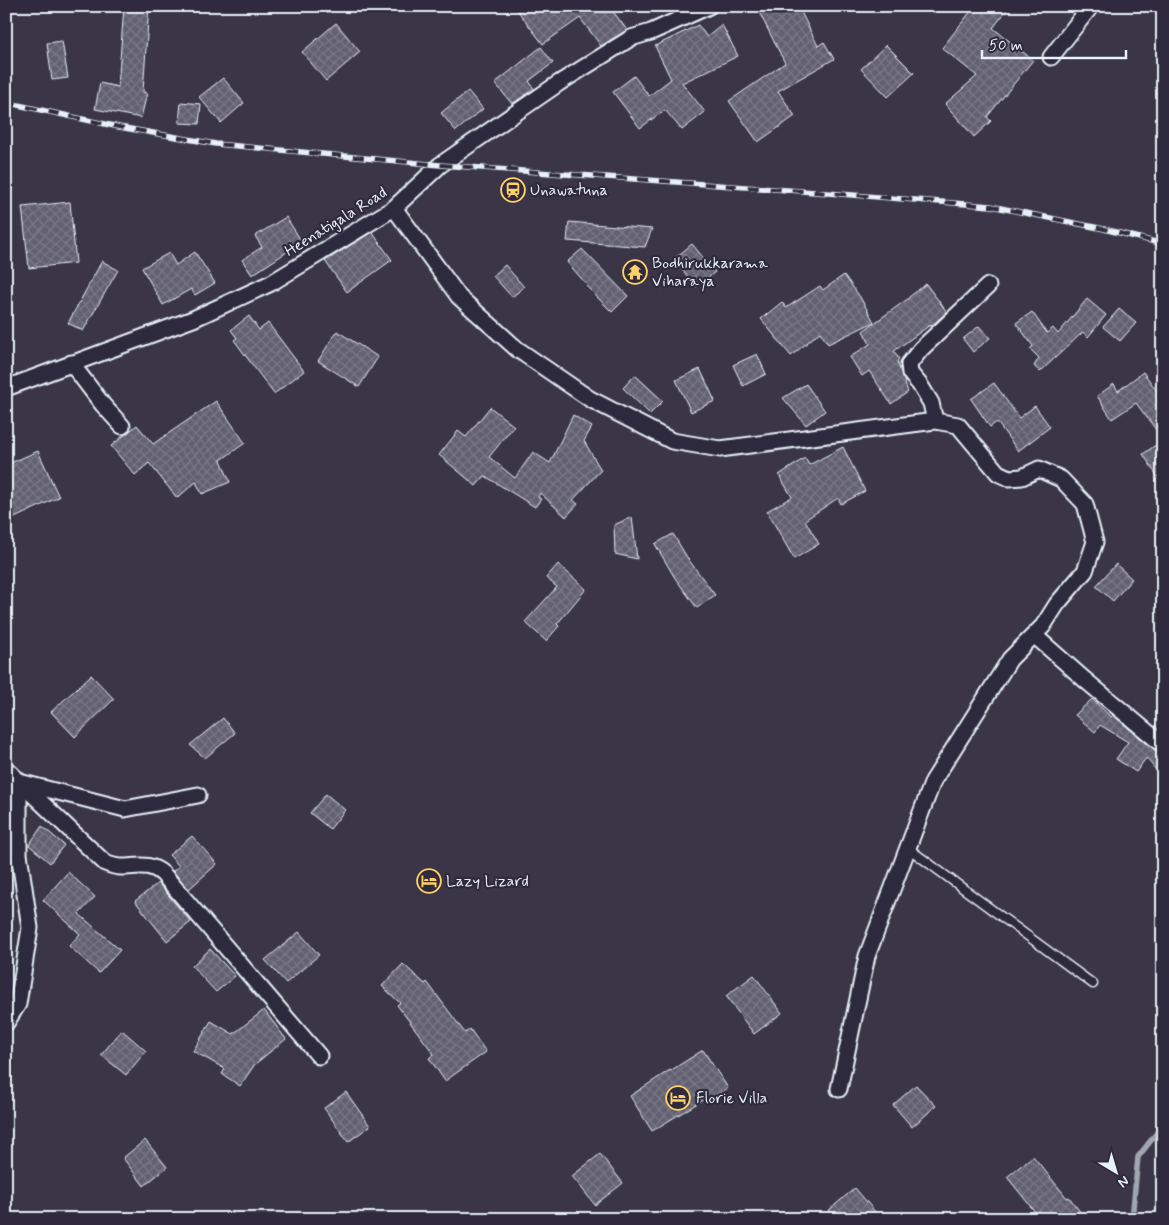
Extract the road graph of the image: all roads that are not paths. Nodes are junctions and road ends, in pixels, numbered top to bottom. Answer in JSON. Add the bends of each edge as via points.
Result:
{"nodes":[{"id":1,"x":709,"y":6,"type":"edge"},
{"id":2,"x":1091,"y":6,"type":"edge"},
{"id":3,"x":1051,"y":58,"type":"dead end"},
{"id":4,"x":394,"y":208,"type":"junction"},
{"id":5,"x":988,"y":286,"type":"dead end"},
{"id":6,"x":72,"y":363,"type":"junction"},
{"id":7,"x":6,"y":388,"type":"edge"},
{"id":8,"x":935,"y":421,"type":"junction"},
{"id":9,"x":122,"y":426,"type":"dead end"},
{"id":10,"x":1034,"y":635,"type":"junction"},
{"id":11,"x":1163,"y":745,"type":"edge"},
{"id":12,"x":6,"y":769,"type":"edge"},
{"id":13,"x":19,"y":782,"type":"junction"},
{"id":14,"x":198,"y":795,"type":"dead end"},
{"id":15,"x":908,"y":848,"type":"junction"},
{"id":16,"x":1092,"y":984,"type":"dead end"},
{"id":17,"x":6,"y":1023,"type":"edge"},
{"id":18,"x":319,"y":1056,"type":"dead end"},
{"id":19,"x":839,"y":1088,"type":"dead end"}],
"edges":[{"from":1,"to":4,"type":"street","name":"Heenatigala Road","via":[[630,38],[559,83],[440,165]]},
{"from":2,"to":3,"type":"street"},
{"from":4,"to":6,"type":"street","name":"Heenatigala Road","via":[[271,283],[193,319]]},
{"from":4,"to":8,"type":"street","via":[[459,297],[517,348],[590,399],[672,441],[720,449]]},
{"from":5,"to":8,"type":"street","via":[[920,349],[909,364],[910,373],[931,403]]},
{"from":6,"to":7,"type":"street","name":"Heenatigala Road"},
{"from":6,"to":9,"type":"street"},
{"from":8,"to":10,"type":"street","via":[[958,425],[998,474],[1009,478],[1022,477],[1039,469],[1061,479],[1084,504],[1094,542],[1085,571]]},
{"from":10,"to":11,"type":"street"},
{"from":10,"to":15,"type":"street","via":[[1010,659],[933,780]]},
{"from":12,"to":13,"type":"street"},
{"from":13,"to":14,"type":"street","via":[[125,809]]},
{"from":13,"to":17,"type":"street","via":[[19,854],[30,928],[18,1004]]},
{"from":13,"to":18,"type":"street","via":[[105,864],[155,868],[163,874]]},
{"from":15,"to":16,"type":"lane"},
{"from":15,"to":19,"type":"street","via":[[867,956]]}]}
